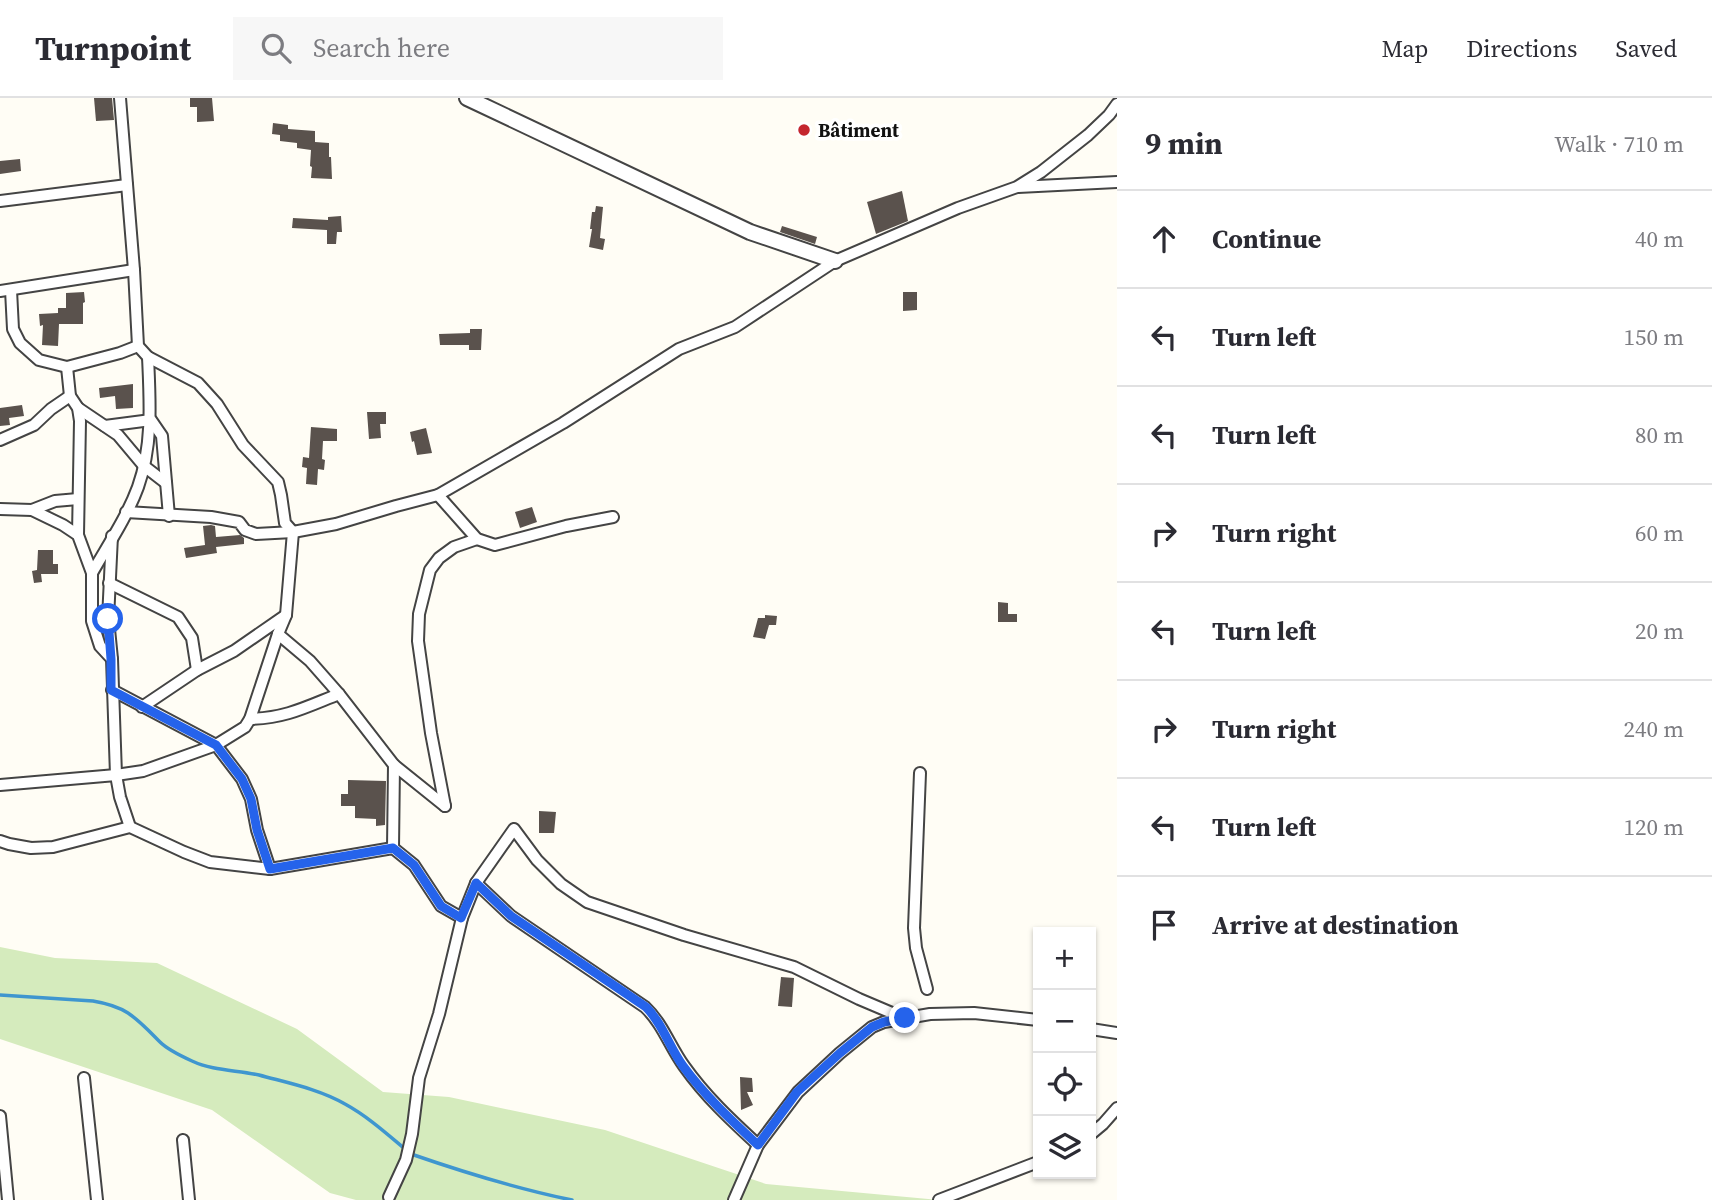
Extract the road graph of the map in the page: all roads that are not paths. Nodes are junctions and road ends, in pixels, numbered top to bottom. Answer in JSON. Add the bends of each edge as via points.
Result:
{"nodes":[{"id":1,"x":120,"y":98,"type":"edge"},
{"id":2,"x":467,"y":98,"type":"edge"},
{"id":3,"x":1117,"y":104,"type":"edge"},
{"id":4,"x":1117,"y":182,"type":"edge"},
{"id":5,"x":127,"y":185,"type":"junction"},
{"id":6,"x":1017,"y":187,"type":"junction"},
{"id":7,"x":0,"y":201,"type":"edge"},
{"id":8,"x":835,"y":261,"type":"junction"},
{"id":9,"x":134,"y":270,"type":"junction"},
{"id":10,"x":5,"y":290,"type":"edge"},
{"id":11,"x":138,"y":346,"type":"junction"},
{"id":12,"x":148,"y":358,"type":"junction"},
{"id":13,"x":67,"y":367,"type":"junction"},
{"id":14,"x":70,"y":396,"type":"junction"},
{"id":15,"x":78,"y":408,"type":"junction"},
{"id":16,"x":151,"y":420,"type":"junction"},
{"id":17,"x":105,"y":426,"type":"junction"},
{"id":18,"x":0,"y":440,"type":"edge"},
{"id":19,"x":144,"y":466,"type":"junction"},
{"id":20,"x":166,"y":483,"type":"junction"},
{"id":21,"x":438,"y":495,"type":"junction"},
{"id":22,"x":78,"y":499,"type":"junction"},
{"id":23,"x":0,"y":509,"type":"edge"},
{"id":24,"x":32,"y":510,"type":"junction"},
{"id":25,"x":126,"y":512,"type":"junction"},
{"id":26,"x":169,"y":516,"type":"junction"},
{"id":27,"x":613,"y":517,"type":"dead end"},
{"id":28,"x":293,"y":532,"type":"junction"},
{"id":29,"x":78,"y":536,"type":"junction"},
{"id":30,"x":112,"y":536,"type":"junction"},
{"id":31,"x":477,"y":539,"type":"junction"},
{"id":32,"x":92,"y":573,"type":"junction"},
{"id":33,"x":109,"y":583,"type":"junction"},
{"id":34,"x":286,"y":615,"type":"junction"},
{"id":35,"x":278,"y":634,"type":"junction"},
{"id":36,"x":111,"y":659,"type":"junction"},
{"id":37,"x":197,"y":670,"type":"junction"},
{"id":38,"x":111,"y":690,"type":"junction"},
{"id":39,"x":339,"y":694,"type":"junction"},
{"id":40,"x":142,"y":707,"type":"junction"},
{"id":41,"x":250,"y":719,"type":"junction"},
{"id":42,"x":216,"y":745,"type":"junction"},
{"id":43,"x":394,"y":765,"type":"junction"},
{"id":44,"x":920,"y":773,"type":"dead end"},
{"id":45,"x":116,"y":775,"type":"junction"},
{"id":46,"x":0,"y":785,"type":"edge"},
{"id":47,"x":130,"y":827,"type":"junction"},
{"id":48,"x":0,"y":841,"type":"edge"},
{"id":49,"x":393,"y":848,"type":"junction"},
{"id":50,"x":270,"y":869,"type":"junction"},
{"id":51,"x":476,"y":883,"type":"junction"},
{"id":52,"x":461,"y":918,"type":"junction"},
{"id":53,"x":927,"y":989,"type":"dead end"},
{"id":54,"x":892,"y":1013,"type":"dead end"},
{"id":55,"x":1033,"y":1019,"type":"edge"},
{"id":56,"x":1096,"y":1030,"type":"edge"},
{"id":57,"x":1117,"y":1033,"type":"edge"},
{"id":58,"x":83,"y":1078,"type":"dead end"},
{"id":59,"x":1117,"y":1108,"type":"edge"},
{"id":60,"x":0,"y":1116,"type":"edge"},
{"id":61,"x":1096,"y":1130,"type":"edge"},
{"id":62,"x":183,"y":1140,"type":"dead end"},
{"id":63,"x":758,"y":1145,"type":"junction"},
{"id":64,"x":1033,"y":1164,"type":"edge"},
{"id":65,"x":389,"y":1197,"type":"dead end"},
{"id":66,"x":8,"y":1200,"type":"edge"},
{"id":67,"x":97,"y":1200,"type":"edge"},
{"id":68,"x":189,"y":1200,"type":"edge"},
{"id":69,"x":734,"y":1200,"type":"edge"},
{"id":70,"x":939,"y":1200,"type":"edge"}],
"edges":[{"from":1,"to":5,"type":"street"},
{"from":2,"to":8,"type":"street","via":[[750,232]]},
{"from":3,"to":6,"type":"street","via":[[1088,135]]},
{"from":4,"to":6,"type":"street"},
{"from":5,"to":7,"type":"street"},
{"from":5,"to":9,"type":"street"},
{"from":6,"to":8,"type":"street"},
{"from":8,"to":21,"type":"street","via":[[735,327],[678,349]]},
{"from":9,"to":10,"type":"street"},
{"from":9,"to":11,"type":"street"},
{"from":10,"to":13,"type":"street","via":[[20,343],[39,360]]},
{"from":11,"to":12,"type":"street"},
{"from":11,"to":13,"type":"street"},
{"from":12,"to":16,"type":"street"},
{"from":12,"to":28,"type":"street","via":[[198,383],[217,404],[243,445],[278,482],[285,523]]},
{"from":13,"to":14,"type":"street"},
{"from":14,"to":15,"type":"street"},
{"from":14,"to":18,"type":"street","via":[[34,425]]},
{"from":15,"to":17,"type":"street"},
{"from":15,"to":22,"type":"street"},
{"from":16,"to":17,"type":"street"},
{"from":16,"to":19,"type":"street"},
{"from":16,"to":20,"type":"street","via":[[162,436]]},
{"from":17,"to":19,"type":"street"},
{"from":19,"to":20,"type":"street"},
{"from":19,"to":25,"type":"street"},
{"from":20,"to":26,"type":"street"},
{"from":21,"to":28,"type":"street"},
{"from":21,"to":31,"type":"street"},
{"from":22,"to":24,"type":"street","via":[[55,500]]},
{"from":22,"to":29,"type":"street"},
{"from":23,"to":24,"type":"street"},
{"from":24,"to":29,"type":"street"},
{"from":25,"to":26,"type":"street"},
{"from":25,"to":30,"type":"street"},
{"from":26,"to":28,"type":"street","via":[[239,522],[256,534]]},
{"from":27,"to":31,"type":"street","via":[[495,545]]},
{"from":28,"to":34,"type":"street"},
{"from":29,"to":32,"type":"street"},
{"from":30,"to":32,"type":"street"},
{"from":30,"to":33,"type":"street"},
{"from":31,"to":43,"type":"street","via":[[439,558],[430,570],[419,614],[423,680],[445,806]]},
{"from":32,"to":36,"type":"street","via":[[92,621],[100,646]]},
{"from":33,"to":36,"type":"street"},
{"from":33,"to":37,"type":"street","via":[[178,617],[192,638]]},
{"from":34,"to":35,"type":"street"},
{"from":34,"to":37,"type":"street"},
{"from":35,"to":39,"type":"street"},
{"from":35,"to":41,"type":"street"},
{"from":36,"to":38,"type":"street"},
{"from":37,"to":40,"type":"street"},
{"from":38,"to":40,"type":"street"},
{"from":38,"to":45,"type":"street"},
{"from":39,"to":41,"type":"street","via":[[288,715]]},
{"from":39,"to":43,"type":"street"},
{"from":40,"to":42,"type":"street"},
{"from":41,"to":42,"type":"street"},
{"from":42,"to":45,"type":"street","via":[[143,771]]},
{"from":42,"to":50,"type":"street","via":[[251,799]]},
{"from":43,"to":49,"type":"street"},
{"from":44,"to":53,"type":"street","via":[[915,940]]},
{"from":45,"to":46,"type":"street"},
{"from":45,"to":47,"type":"street"},
{"from":47,"to":48,"type":"street","via":[[53,847]]},
{"from":47,"to":50,"type":"street","via":[[211,862]]},
{"from":49,"to":50,"type":"street"},
{"from":49,"to":52,"type":"street","via":[[414,865],[441,906]]},
{"from":51,"to":52,"type":"street"},
{"from":51,"to":54,"type":"street","via":[[514,830],[537,860],[587,902],[793,967]]},
{"from":51,"to":63,"type":"street","via":[[511,916],[646,1007],[681,1064],[712,1102]]},
{"from":52,"to":65,"type":"street","via":[[419,1078],[406,1160]]},
{"from":55,"to":63,"type":"street","via":[[930,1014],[872,1027],[797,1092]]},
{"from":56,"to":57,"type":"street"},
{"from":58,"to":67,"type":"street"},
{"from":59,"to":61,"type":"street"},
{"from":60,"to":66,"type":"street"},
{"from":62,"to":68,"type":"street"},
{"from":63,"to":69,"type":"street"},
{"from":64,"to":70,"type":"street"}]}
